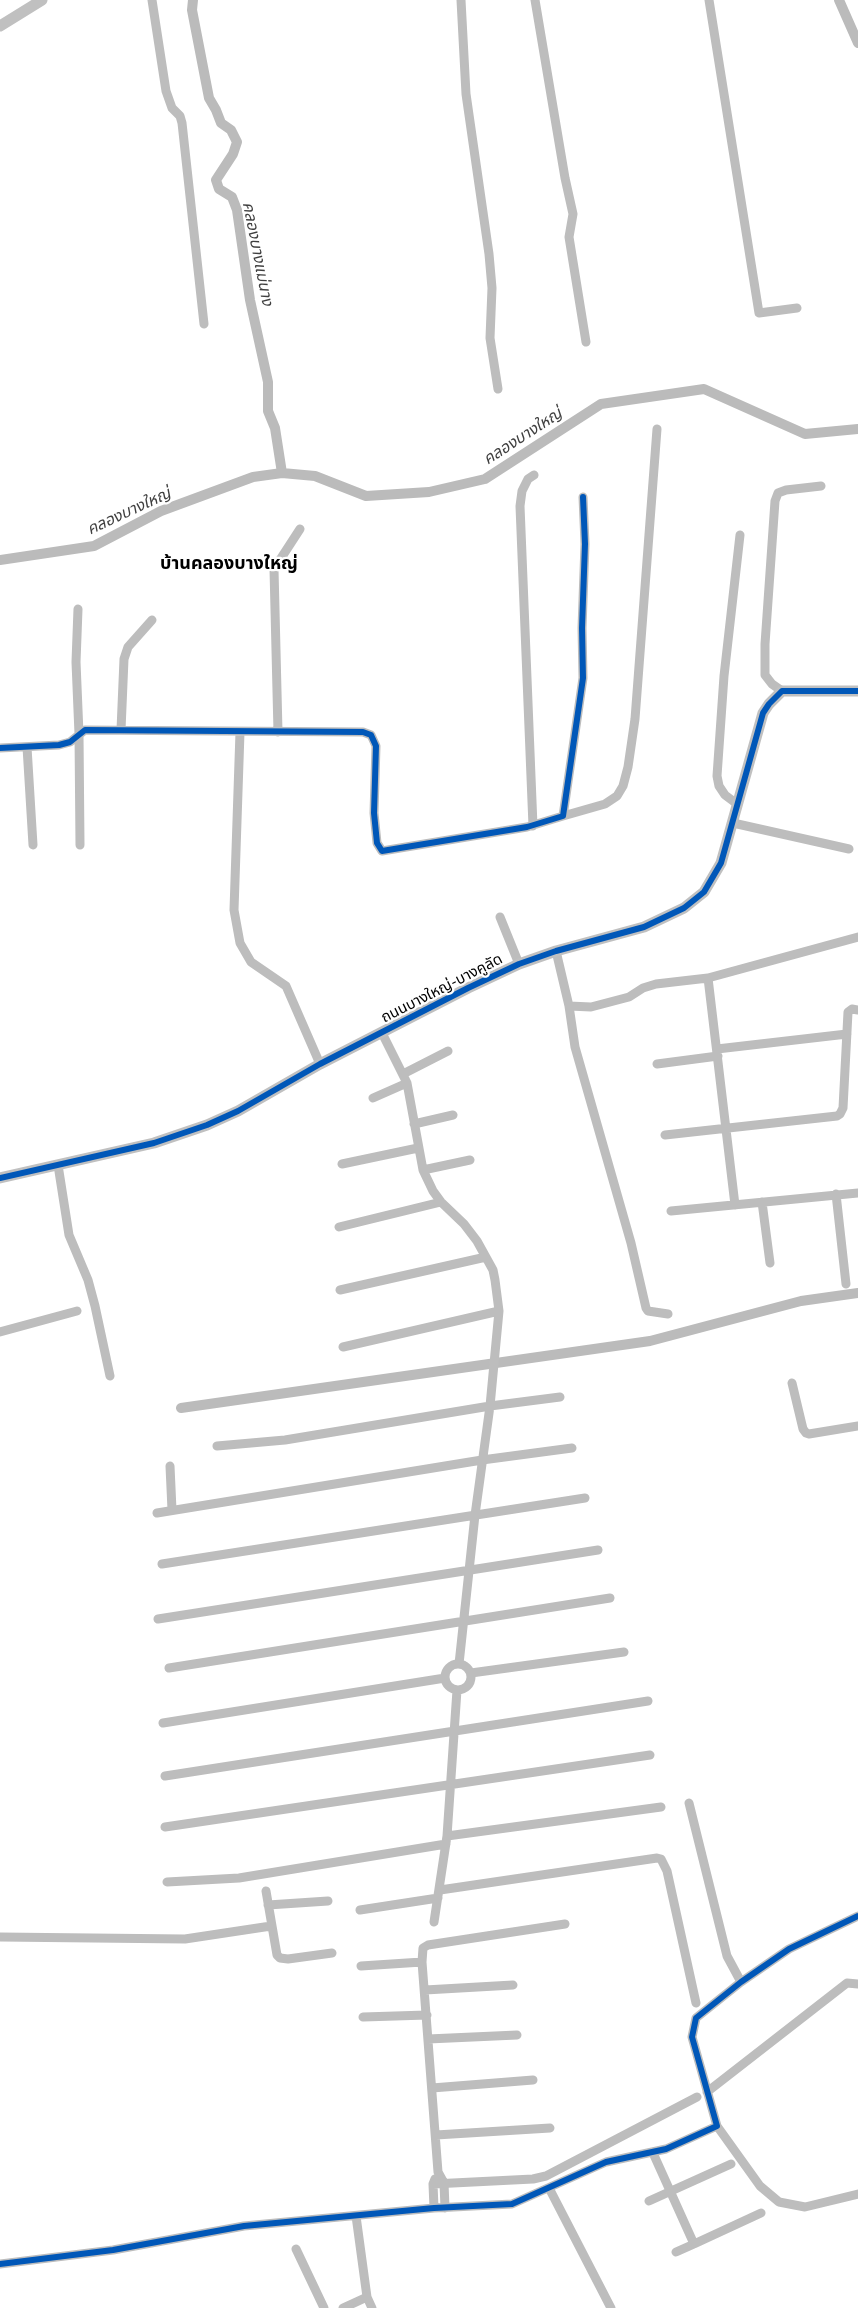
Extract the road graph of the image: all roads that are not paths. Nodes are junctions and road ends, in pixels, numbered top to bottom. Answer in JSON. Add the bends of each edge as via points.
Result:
{"nodes":[{"id":1,"x":42,"y":0,"type":"edge"},
{"id":2,"x":152,"y":0,"type":"edge"},
{"id":3,"x":461,"y":0,"type":"edge"},
{"id":4,"x":535,"y":0,"type":"edge"},
{"id":5,"x":709,"y":0,"type":"edge"},
{"id":6,"x":0,"y":26,"type":"edge"},
{"id":7,"x":797,"y":308,"type":"dead end"},
{"id":8,"x":204,"y":324,"type":"dead end"},
{"id":9,"x":586,"y":342,"type":"dead end"},
{"id":10,"x":498,"y":389,"type":"dead end"},
{"id":11,"x":657,"y":429,"type":"dead end"},
{"id":12,"x":534,"y":475,"type":"dead end"},
{"id":13,"x":821,"y":486,"type":"dead end"},
{"id":14,"x":584,"y":497,"type":"dead end"},
{"id":15,"x":300,"y":529,"type":"dead end"},
{"id":16,"x":740,"y":535,"type":"dead end"},
{"id":17,"x":78,"y":608,"type":"dead end"},
{"id":18,"x":152,"y":620,"type":"dead end"},
{"id":19,"x":782,"y":691,"type":"junction"},
{"id":20,"x":858,"y":691,"type":"edge"},
{"id":21,"x":122,"y":730,"type":"junction"},
{"id":22,"x":240,"y":732,"type":"junction"},
{"id":23,"x":278,"y":732,"type":"junction"},
{"id":24,"x":79,"y":734,"type":"junction"},
{"id":25,"x":27,"y":747,"type":"junction"},
{"id":26,"x":0,"y":748,"type":"edge"},
{"id":27,"x":738,"y":804,"type":"junction"},
{"id":28,"x":563,"y":816,"type":"junction"},
{"id":29,"x":732,"y":823,"type":"junction"},
{"id":30,"x":532,"y":826,"type":"junction"},
{"id":31,"x":33,"y":845,"type":"dead end"},
{"id":32,"x":80,"y":845,"type":"dead end"},
{"id":33,"x":849,"y":849,"type":"dead end"},
{"id":34,"x":500,"y":917,"type":"dead end"},
{"id":35,"x":858,"y":936,"type":"edge"},
{"id":36,"x":556,"y":951,"type":"junction"},
{"id":37,"x":519,"y":964,"type":"junction"},
{"id":38,"x":708,"y":978,"type":"junction"},
{"id":39,"x":569,"y":1006,"type":"junction"},
{"id":40,"x":858,"y":1010,"type":"edge"},
{"id":41,"x":382,"y":1033,"type":"junction"},
{"id":42,"x":847,"y":1034,"type":"junction"},
{"id":43,"x":448,"y":1051,"type":"dead end"},
{"id":44,"x":717,"y":1053,"type":"junction"},
{"id":45,"x":320,"y":1064,"type":"junction"},
{"id":46,"x":657,"y":1064,"type":"dead end"},
{"id":47,"x":405,"y":1078,"type":"junction"},
{"id":48,"x":373,"y":1098,"type":"dead end"},
{"id":49,"x":453,"y":1115,"type":"dead end"},
{"id":50,"x":414,"y":1124,"type":"junction"},
{"id":51,"x":726,"y":1129,"type":"junction"},
{"id":52,"x":665,"y":1135,"type":"dead end"},
{"id":53,"x":418,"y":1148,"type":"junction"},
{"id":54,"x":470,"y":1160,"type":"dead end"},
{"id":55,"x":342,"y":1164,"type":"dead end"},
{"id":56,"x":58,"y":1165,"type":"junction"},
{"id":57,"x":423,"y":1170,"type":"junction"},
{"id":58,"x":0,"y":1178,"type":"edge"},
{"id":59,"x":858,"y":1192,"type":"edge"},
{"id":60,"x":836,"y":1194,"type":"junction"},
{"id":61,"x":441,"y":1202,"type":"junction"},
{"id":62,"x":762,"y":1202,"type":"junction"},
{"id":63,"x":735,"y":1205,"type":"junction"},
{"id":64,"x":671,"y":1211,"type":"dead end"},
{"id":65,"x":338,"y":1228,"type":"dead end"},
{"id":66,"x":486,"y":1257,"type":"junction"},
{"id":67,"x":770,"y":1263,"type":"dead end"},
{"id":68,"x":846,"y":1284,"type":"dead end"},
{"id":69,"x":340,"y":1290,"type":"dead end"},
{"id":70,"x":77,"y":1311,"type":"dead end"},
{"id":71,"x":499,"y":1311,"type":"junction"},
{"id":72,"x":668,"y":1314,"type":"dead end"},
{"id":73,"x":0,"y":1332,"type":"edge"},
{"id":74,"x":343,"y":1347,"type":"dead end"},
{"id":75,"x":110,"y":1376,"type":"dead end"},
{"id":76,"x":792,"y":1383,"type":"dead end"},
{"id":77,"x":560,"y":1397,"type":"dead end"},
{"id":78,"x":490,"y":1406,"type":"junction"},
{"id":79,"x":858,"y":1426,"type":"edge"},
{"id":80,"x":217,"y":1446,"type":"dead end"},
{"id":81,"x":572,"y":1448,"type":"dead end"},
{"id":82,"x":482,"y":1460,"type":"junction"},
{"id":83,"x":170,"y":1466,"type":"dead end"},
{"id":84,"x":585,"y":1498,"type":"dead end"},
{"id":85,"x":172,"y":1510,"type":"junction"},
{"id":86,"x":157,"y":1513,"type":"dead end"},
{"id":87,"x":475,"y":1515,"type":"junction"},
{"id":88,"x":598,"y":1550,"type":"dead end"},
{"id":89,"x":162,"y":1564,"type":"dead end"},
{"id":90,"x":470,"y":1568,"type":"junction"},
{"id":91,"x":610,"y":1598,"type":"dead end"},
{"id":92,"x":158,"y":1619,"type":"dead end"},
{"id":93,"x":464,"y":1622,"type":"junction"},
{"id":94,"x":624,"y":1652,"type":"dead end"},
{"id":95,"x":460,"y":1664,"type":"junction"},
{"id":96,"x":169,"y":1668,"type":"dead end"},
{"id":97,"x":471,"y":1673,"type":"junction"},
{"id":98,"x":445,"y":1678,"type":"junction"},
{"id":99,"x":458,"y":1690,"type":"junction"},
{"id":100,"x":648,"y":1701,"type":"dead end"},
{"id":101,"x":163,"y":1723,"type":"dead end"},
{"id":102,"x":456,"y":1731,"type":"junction"},
{"id":103,"x":650,"y":1755,"type":"dead end"},
{"id":104,"x":165,"y":1776,"type":"dead end"},
{"id":105,"x":452,"y":1783,"type":"junction"},
{"id":106,"x":689,"y":1803,"type":"dead end"},
{"id":107,"x":661,"y":1807,"type":"dead end"},
{"id":108,"x":165,"y":1827,"type":"dead end"},
{"id":109,"x":446,"y":1840,"type":"junction"},
{"id":110,"x":167,"y":1882,"type":"dead end"},
{"id":111,"x":266,"y":1891,"type":"dead end"},
{"id":112,"x":439,"y":1894,"type":"junction"},
{"id":113,"x":328,"y":1901,"type":"dead end"},
{"id":114,"x":268,"y":1905,"type":"junction"},
{"id":115,"x":360,"y":1910,"type":"dead end"},
{"id":116,"x":858,"y":1916,"type":"edge"},
{"id":117,"x":434,"y":1922,"type":"dead end"},
{"id":118,"x":565,"y":1924,"type":"dead end"},
{"id":119,"x":271,"y":1926,"type":"junction"},
{"id":120,"x":0,"y":1937,"type":"edge"},
{"id":121,"x":332,"y":1953,"type":"dead end"},
{"id":122,"x":422,"y":1962,"type":"junction"},
{"id":123,"x":361,"y":1966,"type":"dead end"},
{"id":124,"x":741,"y":1982,"type":"junction"},
{"id":125,"x":858,"y":1984,"type":"edge"},
{"id":126,"x":513,"y":1985,"type":"dead end"},
{"id":127,"x":425,"y":1990,"type":"junction"},
{"id":128,"x":696,"y":2002,"type":"dead end"},
{"id":129,"x":427,"y":2015,"type":"junction"},
{"id":130,"x":363,"y":2018,"type":"dead end"},
{"id":131,"x":517,"y":2035,"type":"dead end"},
{"id":132,"x":428,"y":2039,"type":"junction"},
{"id":133,"x":533,"y":2080,"type":"dead end"},
{"id":134,"x":432,"y":2088,"type":"junction"},
{"id":135,"x":707,"y":2092,"type":"junction"},
{"id":136,"x":697,"y":2097,"type":"dead end"},
{"id":137,"x":717,"y":2126,"type":"junction"},
{"id":138,"x":550,"y":2128,"type":"dead end"},
{"id":139,"x":436,"y":2135,"type":"junction"},
{"id":140,"x":653,"y":2153,"type":"junction"},
{"id":141,"x":730,"y":2164,"type":"dead end"},
{"id":142,"x":438,"y":2172,"type":"junction"},
{"id":143,"x":444,"y":2183,"type":"junction"},
{"id":144,"x":433,"y":2184,"type":"junction"},
{"id":145,"x":549,"y":2188,"type":"junction"},
{"id":146,"x":670,"y":2192,"type":"junction"},
{"id":147,"x":858,"y":2194,"type":"edge"},
{"id":148,"x":649,"y":2201,"type":"dead end"},
{"id":149,"x":434,"y":2208,"type":"junction"},
{"id":150,"x":445,"y":2208,"type":"junction"},
{"id":151,"x":761,"y":2213,"type":"dead end"},
{"id":152,"x":356,"y":2216,"type":"junction"},
{"id":153,"x":694,"y":2244,"type":"junction"},
{"id":154,"x":296,"y":2249,"type":"dead end"},
{"id":155,"x":676,"y":2252,"type":"dead end"},
{"id":156,"x":0,"y":2264,"type":"edge"},
{"id":157,"x":367,"y":2297,"type":"junction"},
{"id":158,"x":324,"y":2308,"type":"edge"},
{"id":159,"x":343,"y":2308,"type":"edge"},
{"id":160,"x":372,"y":2308,"type":"edge"},
{"id":161,"x":611,"y":2308,"type":"edge"}],
"edges":[{"from":1,"to":6,"type":"street"},
{"from":2,"to":8,"type":"street","via":[[166,91],[182,123]]},
{"from":3,"to":10,"type":"street","via":[[466,94],[489,254],[492,288],[490,338]]},
{"from":4,"to":9,"type":"street","via":[[573,214],[569,238]]},
{"from":5,"to":7,"type":"street","via":[[759,313]]},
{"from":11,"to":28,"type":"street","via":[[635,719],[628,767],[617,796],[605,804]]},
{"from":12,"to":30,"type":"street","via":[[522,491],[520,506]]},
{"from":13,"to":19,"type":"street","via":[[786,490],[778,493],[775,501],[765,675]]},
{"from":14,"to":28,"type":"street","via":[[583,678]]},
{"from":15,"to":23,"type":"street","via":[[274,569]]},
{"from":16,"to":27,"type":"street","via":[[724,676],[717,776],[719,786]]},
{"from":17,"to":24,"type":"street"},
{"from":18,"to":21,"type":"street","via":[[128,646],[124,659]]},
{"from":19,"to":20,"type":"street"},
{"from":19,"to":27,"type":"street","name":"ถนนบางใหญ่-บางคูลัด","via":[[763,713]]},
{"from":21,"to":22,"type":"street"},
{"from":21,"to":24,"type":"street","via":[[85,730]]},
{"from":22,"to":23,"type":"street"},
{"from":22,"to":45,"type":"street","via":[[234,910],[240,943],[251,962],[286,986]]},
{"from":23,"to":30,"type":"street","via":[[363,732],[371,735],[376,746],[374,798],[377,843],[382,851]]},
{"from":24,"to":25,"type":"street","via":[[70,742],[59,745]]},
{"from":24,"to":32,"type":"street"},
{"from":25,"to":26,"type":"street"},
{"from":25,"to":31,"type":"street"},
{"from":27,"to":29,"type":"street","name":"ถนนบางใหญ่-บางคูลัด"},
{"from":28,"to":30,"type":"street"},
{"from":29,"to":33,"type":"street"},
{"from":29,"to":36,"type":"street","name":"ถนนบางใหญ่-บางคูลัด","via":[[721,863],[697,899],[644,927]]},
{"from":34,"to":37,"type":"street"},
{"from":35,"to":38,"type":"street"},
{"from":36,"to":37,"type":"street","name":"ถนนบางใหญ่-บางคูลัด"},
{"from":36,"to":39,"type":"street"},
{"from":37,"to":41,"type":"street","name":"ถนนบางใหญ่-บางคูลัด"},
{"from":38,"to":39,"type":"street","via":[[656,984],[629,997],[591,1007]]},
{"from":38,"to":44,"type":"street"},
{"from":39,"to":72,"type":"street","via":[[575,1047],[631,1243],[646,1308]]},
{"from":40,"to":42,"type":"street","via":[[848,1012]]},
{"from":41,"to":45,"type":"street","name":"ถนนบางใหญ่-บางคูลัด"},
{"from":41,"to":47,"type":"street"},
{"from":42,"to":44,"type":"street"},
{"from":42,"to":51,"type":"street","via":[[840,1114]]},
{"from":43,"to":47,"type":"street"},
{"from":44,"to":46,"type":"street"},
{"from":44,"to":51,"type":"street"},
{"from":45,"to":56,"type":"street","name":"ถนนบางใหญ่-บางคูลัด","via":[[207,1125],[154,1143]]},
{"from":47,"to":48,"type":"street"},
{"from":47,"to":50,"type":"street"},
{"from":49,"to":50,"type":"street"},
{"from":50,"to":53,"type":"street"},
{"from":51,"to":52,"type":"street"},
{"from":51,"to":63,"type":"street"},
{"from":53,"to":55,"type":"street"},
{"from":53,"to":57,"type":"street"},
{"from":54,"to":57,"type":"street"},
{"from":56,"to":58,"type":"street","name":"ถนนบางใหญ่-บางคูลัด"},
{"from":56,"to":75,"type":"street","via":[[69,1235],[88,1280]]},
{"from":57,"to":61,"type":"street"},
{"from":59,"to":60,"type":"street"},
{"from":60,"to":62,"type":"street"},
{"from":60,"to":68,"type":"street"},
{"from":61,"to":65,"type":"street"},
{"from":61,"to":66,"type":"street","via":[[464,1224]]},
{"from":62,"to":63,"type":"street"},
{"from":62,"to":67,"type":"street"},
{"from":63,"to":64,"type":"street"},
{"from":66,"to":69,"type":"street"},
{"from":66,"to":71,"type":"street","via":[[494,1275]]},
{"from":70,"to":73,"type":"street"},
{"from":71,"to":74,"type":"street"},
{"from":71,"to":78,"type":"street"},
{"from":76,"to":79,"type":"street","via":[[802,1428],[806,1433]]},
{"from":77,"to":78,"type":"street"},
{"from":78,"to":80,"type":"street","via":[[285,1440]]},
{"from":78,"to":82,"type":"street"},
{"from":81,"to":82,"type":"street"},
{"from":82,"to":85,"type":"street"},
{"from":82,"to":87,"type":"street"},
{"from":83,"to":85,"type":"street"},
{"from":84,"to":87,"type":"street"},
{"from":85,"to":86,"type":"street"},
{"from":87,"to":89,"type":"street"},
{"from":87,"to":90,"type":"street"},
{"from":88,"to":90,"type":"street"},
{"from":90,"to":92,"type":"street"},
{"from":90,"to":93,"type":"street"},
{"from":91,"to":93,"type":"street"},
{"from":93,"to":95,"type":"street"},
{"from":93,"to":96,"type":"street"},
{"from":94,"to":97,"type":"street"},
{"from":95,"to":97,"type":"street","via":[[469,1668]]},
{"from":95,"to":98,"type":"street","via":[[450,1667]]},
{"from":97,"to":99,"type":"street","via":[[470,1683],[463,1690]]},
{"from":98,"to":99,"type":"street","via":[[448,1686]]},
{"from":98,"to":101,"type":"street"},
{"from":99,"to":102,"type":"street"},
{"from":100,"to":102,"type":"street"},
{"from":102,"to":104,"type":"street"},
{"from":102,"to":105,"type":"street"},
{"from":103,"to":105,"type":"street"},
{"from":105,"to":108,"type":"street"},
{"from":105,"to":109,"type":"street"},
{"from":106,"to":124,"type":"street","via":[[727,1956]]},
{"from":107,"to":109,"type":"street"},
{"from":109,"to":110,"type":"street","via":[[239,1878]]},
{"from":109,"to":112,"type":"street"},
{"from":111,"to":114,"type":"street"},
{"from":112,"to":115,"type":"street"},
{"from":112,"to":117,"type":"street"},
{"from":112,"to":128,"type":"street","via":[[661,1859],[667,1871]]},
{"from":113,"to":114,"type":"street"},
{"from":114,"to":119,"type":"street"},
{"from":116,"to":124,"type":"street","via":[[789,1949]]},
{"from":118,"to":122,"type":"street","via":[[428,1945],[423,1948]]},
{"from":119,"to":120,"type":"street","via":[[185,1939]]},
{"from":119,"to":121,"type":"street","via":[[275,1950],[280,1958]]},
{"from":122,"to":123,"type":"street"},
{"from":122,"to":127,"type":"street"},
{"from":124,"to":135,"type":"street","via":[[702,2012],[693,2024],[692,2037]]},
{"from":125,"to":135,"type":"street","via":[[847,1983]]},
{"from":126,"to":127,"type":"street"},
{"from":127,"to":129,"type":"street"},
{"from":129,"to":130,"type":"street"},
{"from":129,"to":132,"type":"street"},
{"from":131,"to":132,"type":"street"},
{"from":132,"to":134,"type":"street"},
{"from":133,"to":134,"type":"street"},
{"from":134,"to":139,"type":"street"},
{"from":135,"to":137,"type":"street"},
{"from":136,"to":143,"type":"street","via":[[546,2176]]},
{"from":137,"to":140,"type":"street"},
{"from":137,"to":147,"type":"street","via":[[760,2186],[779,2202],[805,2207]]},
{"from":138,"to":139,"type":"street"},
{"from":139,"to":142,"type":"street"},
{"from":140,"to":145,"type":"street","via":[[606,2162]]},
{"from":140,"to":146,"type":"street"},
{"from":141,"to":146,"type":"street"},
{"from":142,"to":143,"type":"street"},
{"from":142,"to":144,"type":"street"},
{"from":143,"to":144,"type":"street"},
{"from":143,"to":150,"type":"street"},
{"from":144,"to":149,"type":"street"},
{"from":145,"to":150,"type":"street","via":[[512,2204]]},
{"from":145,"to":161,"type":"street"},
{"from":146,"to":148,"type":"street"},
{"from":146,"to":153,"type":"street"},
{"from":149,"to":150,"type":"street"},
{"from":149,"to":152,"type":"street"},
{"from":151,"to":153,"type":"street"},
{"from":152,"to":156,"type":"street","via":[[244,2226],[113,2250]]},
{"from":152,"to":157,"type":"street"},
{"from":153,"to":155,"type":"street"},
{"from":154,"to":158,"type":"street"},
{"from":157,"to":159,"type":"street"},
{"from":157,"to":160,"type":"street"}]}
